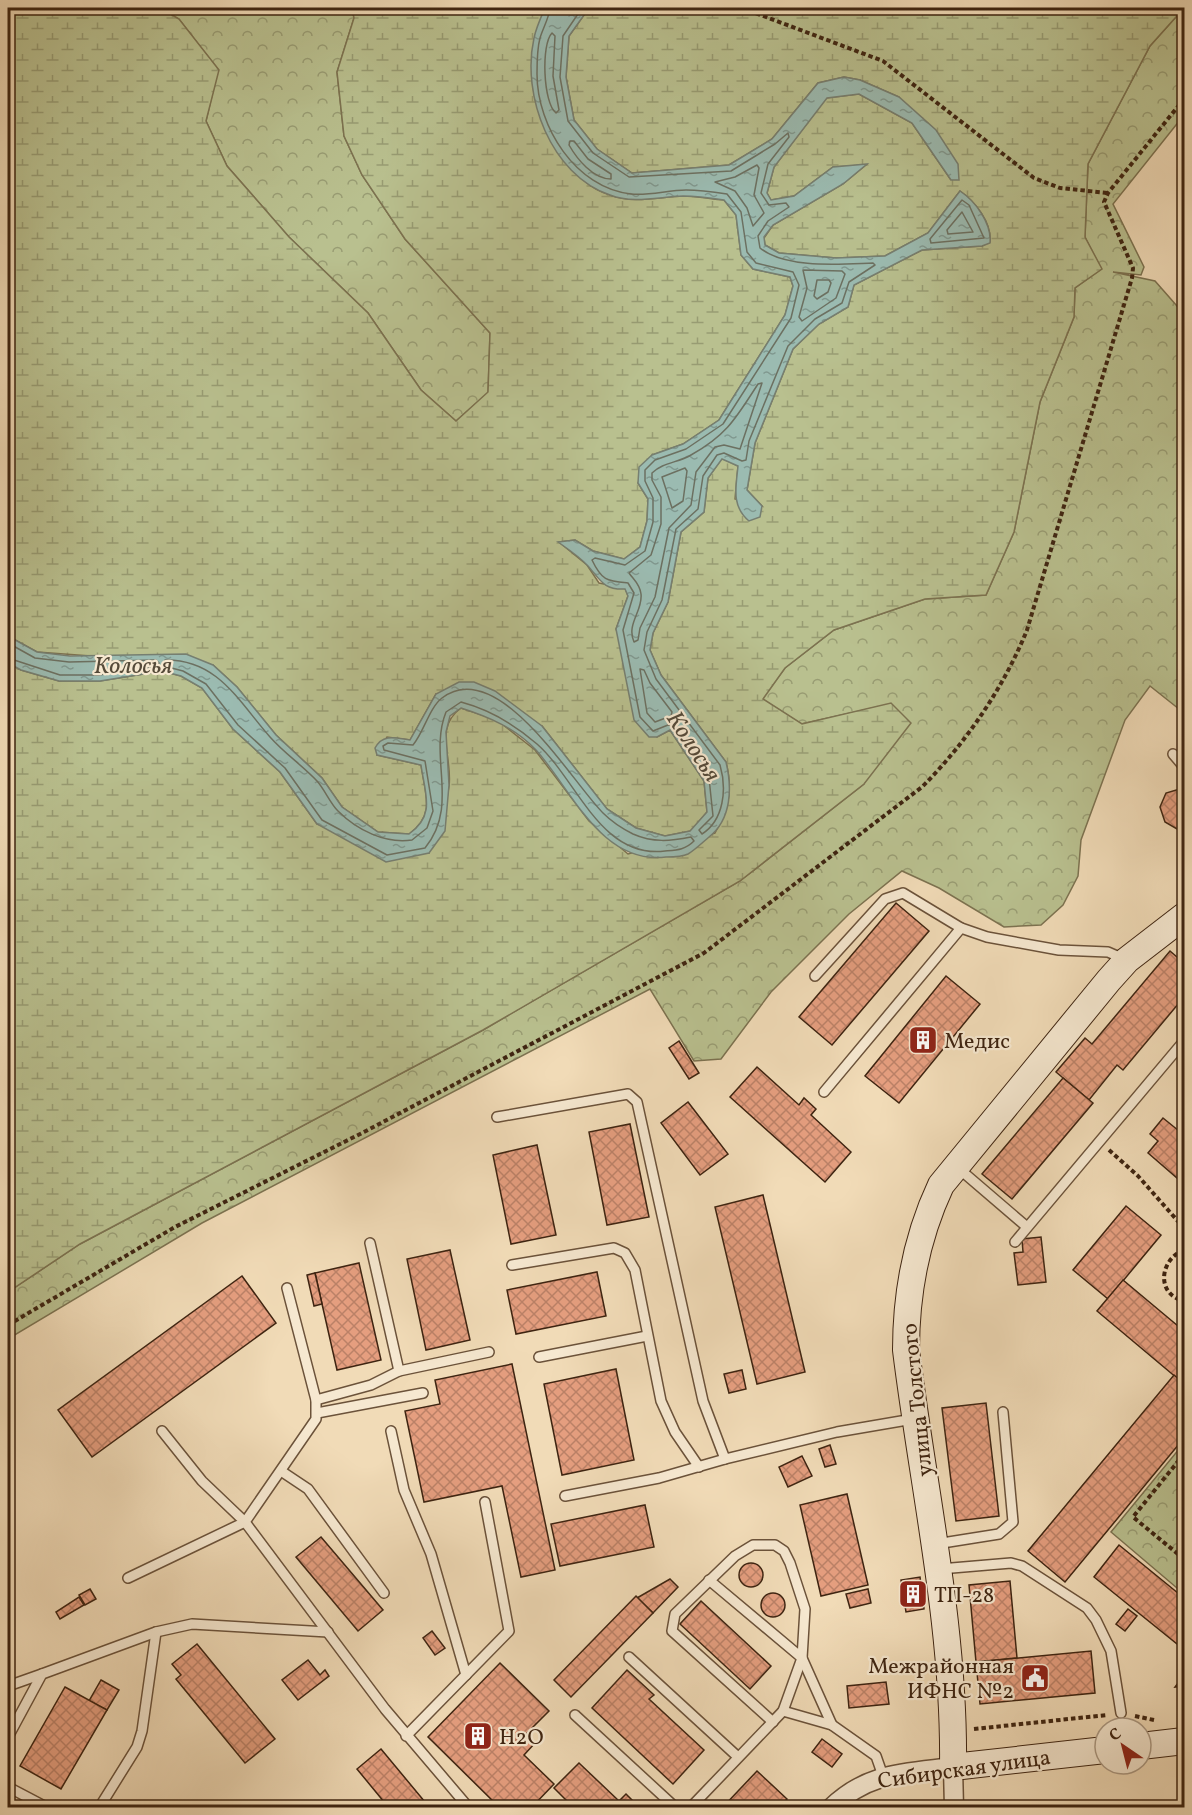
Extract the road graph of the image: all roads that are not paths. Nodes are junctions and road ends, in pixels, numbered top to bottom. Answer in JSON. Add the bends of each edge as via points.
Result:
{"nodes":[{"id":1,"x":1173,"y":754,"type":"dead end"},
{"id":2,"x":1185,"y":767,"type":"edge"},
{"id":3,"x":1185,"y":916,"type":"edge"},
{"id":4,"x":961,"y":928,"type":"junction"},
{"id":5,"x":1128,"y":960,"type":"junction"},
{"id":6,"x":815,"y":976,"type":"dead end"},
{"id":7,"x":1185,"y":1041,"type":"edge"},
{"id":8,"x":824,"y":1092,"type":"dead end"},
{"id":9,"x":497,"y":1117,"type":"dead end"},
{"id":10,"x":955,"y":1165,"type":"junction"},
{"id":11,"x":1027,"y":1227,"type":"junction"},
{"id":12,"x":1015,"y":1242,"type":"dead end"},
{"id":13,"x":370,"y":1243,"type":"dead end"},
{"id":14,"x":512,"y":1265,"type":"dead end"},
{"id":15,"x":287,"y":1288,"type":"dead end"},
{"id":16,"x":647,"y":1336,"type":"junction"},
{"id":17,"x":489,"y":1352,"type":"dead end"},
{"id":18,"x":539,"y":1357,"type":"dead end"},
{"id":19,"x":399,"y":1371,"type":"junction"},
{"id":20,"x":423,"y":1393,"type":"dead end"},
{"id":21,"x":316,"y":1400,"type":"junction"},
{"id":22,"x":1003,"y":1412,"type":"dead end"},
{"id":23,"x":317,"y":1413,"type":"junction"},
{"id":24,"x":916,"y":1418,"type":"junction"},
{"id":25,"x":162,"y":1431,"type":"dead end"},
{"id":26,"x":391,"y":1431,"type":"dead end"},
{"id":27,"x":725,"y":1459,"type":"junction"},
{"id":28,"x":699,"y":1467,"type":"junction"},
{"id":29,"x":281,"y":1471,"type":"junction"},
{"id":30,"x":565,"y":1496,"type":"dead end"},
{"id":31,"x":484,"y":1502,"type":"dead end"},
{"id":32,"x":246,"y":1522,"type":"junction"},
{"id":33,"x":936,"y":1557,"type":"junction"},
{"id":34,"x":128,"y":1578,"type":"dead end"},
{"id":35,"x":709,"y":1581,"type":"junction"},
{"id":36,"x":384,"y":1593,"type":"dead end"},
{"id":37,"x":156,"y":1632,"type":"junction"},
{"id":38,"x":328,"y":1632,"type":"junction"},
{"id":39,"x":629,"y":1657,"type":"dead end"},
{"id":40,"x":802,"y":1658,"type":"junction"},
{"id":41,"x":42,"y":1674,"type":"junction"},
{"id":42,"x":466,"y":1675,"type":"junction"},
{"id":43,"x":8,"y":1686,"type":"edge"},
{"id":44,"x":783,"y":1711,"type":"junction"},
{"id":45,"x":1122,"y":1713,"type":"road end"},
{"id":46,"x":575,"y":1715,"type":"dead end"},
{"id":47,"x":773,"y":1722,"type":"junction"},
{"id":48,"x":832,"y":1725,"type":"junction"},
{"id":49,"x":406,"y":1736,"type":"junction"},
{"id":50,"x":8,"y":1737,"type":"edge"},
{"id":51,"x":1185,"y":1741,"type":"edge"},
{"id":52,"x":1153,"y":1745,"type":"edge"},
{"id":53,"x":1093,"y":1751,"type":"edge"},
{"id":54,"x":738,"y":1757,"type":"junction"},
{"id":55,"x":953,"y":1767,"type":"junction"},
{"id":56,"x":883,"y":1776,"type":"junction"},
{"id":57,"x":8,"y":1787,"type":"edge"},
{"id":58,"x":48,"y":1808,"type":"edge"},
{"id":59,"x":99,"y":1808,"type":"edge"},
{"id":60,"x":468,"y":1808,"type":"edge"},
{"id":61,"x":676,"y":1808,"type":"edge"},
{"id":62,"x":690,"y":1808,"type":"edge"},
{"id":63,"x":831,"y":1808,"type":"edge"},
{"id":64,"x":954,"y":1808,"type":"edge"}],
"edges":[{"from":1,"to":2,"type":"lane"},
{"from":3,"to":5,"type":"street","name":"улица Толстого"},
{"from":4,"to":5,"type":"lane","via":[[987,937],[1059,950],[1108,952]]},
{"from":4,"to":6,"type":"lane","via":[[897,893],[885,899]]},
{"from":4,"to":8,"type":"lane"},
{"from":5,"to":10,"type":"street","name":"улица Толстого"},
{"from":7,"to":11,"type":"lane"},
{"from":9,"to":27,"type":"lane","via":[[628,1094],[638,1102],[703,1401]]},
{"from":10,"to":11,"type":"lane"},
{"from":10,"to":24,"type":"street","name":"улица Толстого","via":[[930,1208],[910,1289],[906,1350]]},
{"from":11,"to":12,"type":"lane"},
{"from":13,"to":19,"type":"lane"},
{"from":14,"to":16,"type":"lane","via":[[614,1248],[625,1253],[635,1270]]},
{"from":15,"to":21,"type":"lane"},
{"from":16,"to":18,"type":"lane"},
{"from":16,"to":28,"type":"lane","via":[[661,1401],[675,1432]]},
{"from":17,"to":19,"type":"lane"},
{"from":19,"to":21,"type":"lane","via":[[371,1385]]},
{"from":20,"to":23,"type":"lane"},
{"from":21,"to":23,"type":"lane"},
{"from":22,"to":33,"type":"lane","via":[[1013,1522],[999,1534]]},
{"from":23,"to":29,"type":"lane","via":[[314,1425]]},
{"from":24,"to":27,"type":"lane"},
{"from":24,"to":33,"type":"street","name":"улица Толстого"},
{"from":25,"to":32,"type":"lane","via":[[202,1481]]},
{"from":26,"to":42,"type":"lane","via":[[404,1490],[430,1554]]},
{"from":27,"to":28,"type":"lane"},
{"from":28,"to":30,"type":"lane"},
{"from":29,"to":32,"type":"lane"},
{"from":29,"to":36,"type":"lane","via":[[308,1489]]},
{"from":31,"to":42,"type":"lane","via":[[509,1631]]},
{"from":32,"to":34,"type":"lane"},
{"from":32,"to":38,"type":"lane"},
{"from":33,"to":45,"type":"lane","via":[[1022,1566],[1087,1608],[1107,1639]]},
{"from":33,"to":55,"type":"street","name":"улица Толстого","via":[[954,1722]]},
{"from":35,"to":40,"type":"lane"},
{"from":35,"to":40,"type":"lane","via":[[753,1545],[775,1545],[784,1551],[805,1609]]},
{"from":35,"to":47,"type":"lane","via":[[675,1614],[672,1631]]},
{"from":37,"to":38,"type":"lane","via":[[192,1623]]},
{"from":37,"to":41,"type":"lane"},
{"from":37,"to":59,"type":"lane","via":[[137,1747]]},
{"from":38,"to":49,"type":"lane"},
{"from":39,"to":54,"type":"lane"},
{"from":40,"to":44,"type":"lane"},
{"from":40,"to":48,"type":"lane"},
{"from":41,"to":43,"type":"lane"},
{"from":41,"to":50,"type":"lane"},
{"from":42,"to":49,"type":"lane"},
{"from":44,"to":47,"type":"lane"},
{"from":44,"to":48,"type":"lane"},
{"from":46,"to":61,"type":"lane"},
{"from":47,"to":54,"type":"lane"},
{"from":48,"to":56,"type":"lane","via":[[876,1756]]},
{"from":49,"to":60,"type":"lane"},
{"from":51,"to":52,"type":"street"},
{"from":53,"to":55,"type":"street","name":"Сибирская улица"},
{"from":54,"to":62,"type":"lane"},
{"from":55,"to":56,"type":"street","name":"Сибирская улица"},
{"from":55,"to":64,"type":"street"},
{"from":56,"to":63,"type":"street","name":"Сибирская улица","via":[[857,1787]]},
{"from":57,"to":58,"type":"lane"}]}
